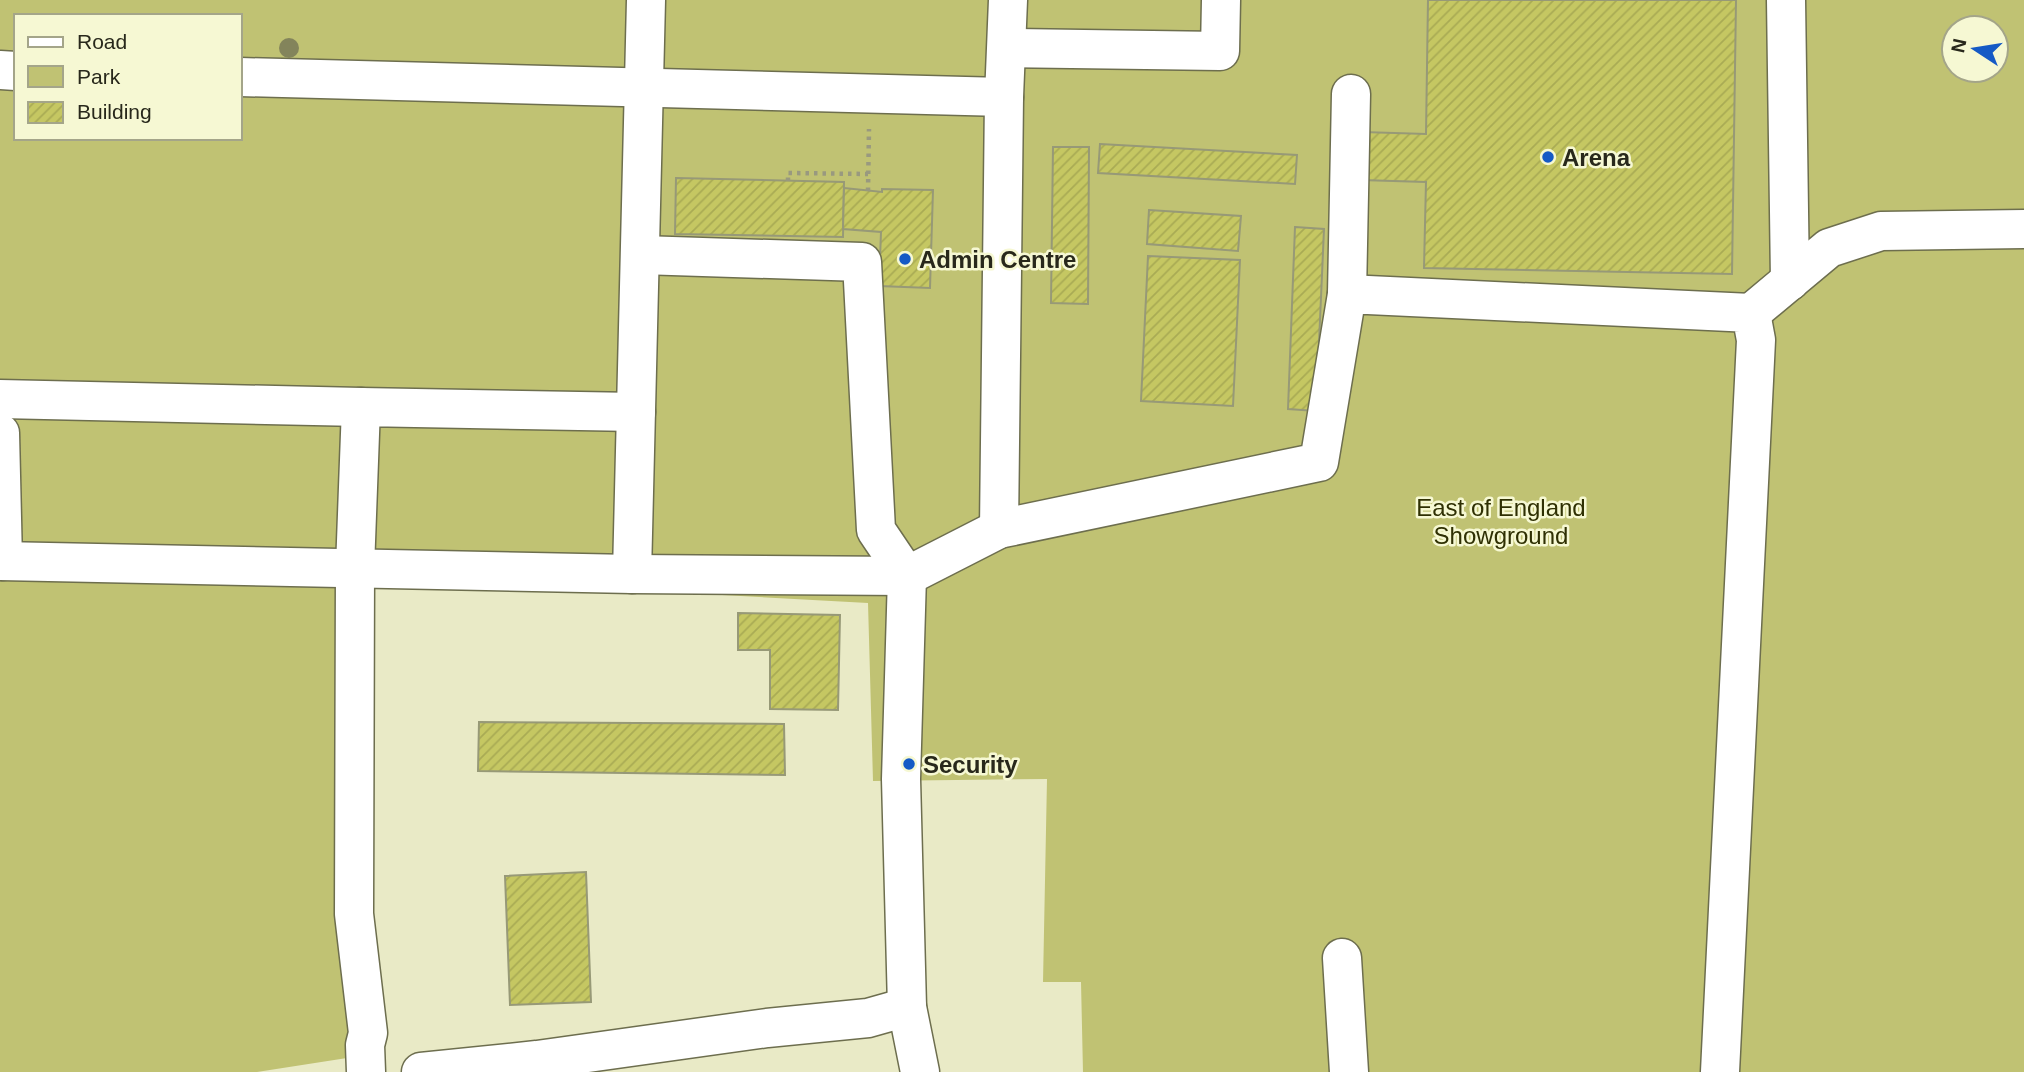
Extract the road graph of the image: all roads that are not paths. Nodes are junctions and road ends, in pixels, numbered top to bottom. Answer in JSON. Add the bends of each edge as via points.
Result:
{"nodes":[{"id":1,"x":646,"y":0,"type":"edge"},
{"id":2,"x":1008,"y":0,"type":"edge"},
{"id":3,"x":1221,"y":0,"type":"edge"},
{"id":4,"x":1786,"y":0,"type":"edge"},
{"id":5,"x":1007,"y":48,"type":"junction"},
{"id":6,"x":242,"y":76,"type":"edge"},
{"id":7,"x":643,"y":87,"type":"junction"},
{"id":8,"x":1351,"y":94,"type":"dead end"},
{"id":9,"x":1004,"y":97,"type":"junction"},
{"id":10,"x":2024,"y":229,"type":"edge"},
{"id":11,"x":641,"y":255,"type":"junction"},
{"id":12,"x":1790,"y":281,"type":"junction"},
{"id":13,"x":1347,"y":294,"type":"junction"},
{"id":14,"x":1751,"y":313,"type":"junction"},
{"id":15,"x":0,"y":399,"type":"edge"},
{"id":16,"x":361,"y":407,"type":"junction"},
{"id":17,"x":636,"y":412,"type":"junction"},
{"id":18,"x":0,"y":433,"type":"edge"},
{"id":19,"x":999,"y":529,"type":"junction"},
{"id":20,"x":1,"y":561,"type":"edge"},
{"id":21,"x":355,"y":569,"type":"junction"},
{"id":22,"x":632,"y":574,"type":"junction"},
{"id":23,"x":907,"y":576,"type":"junction"},
{"id":24,"x":1342,"y":958,"type":"dead end"},
{"id":25,"x":908,"y":1007,"type":"junction"},
{"id":26,"x":366,"y":1072,"type":"edge"},
{"id":27,"x":421,"y":1072,"type":"edge"},
{"id":28,"x":920,"y":1072,"type":"edge"},
{"id":29,"x":1349,"y":1072,"type":"edge"},
{"id":30,"x":1720,"y":1072,"type":"edge"}],
"edges":[{"from":1,"to":7,"type":"lane"},
{"from":2,"to":5,"type":"lane"},
{"from":3,"to":5,"type":"lane","via":[[1220,51]]},
{"from":4,"to":12,"type":"lane"},
{"from":5,"to":9,"type":"lane"},
{"from":6,"to":7,"type":"lane"},
{"from":7,"to":9,"type":"lane"},
{"from":7,"to":11,"type":"lane"},
{"from":8,"to":13,"type":"lane"},
{"from":9,"to":19,"type":"lane"},
{"from":10,"to":12,"type":"lane","via":[[1881,231],[1829,248]]},
{"from":11,"to":17,"type":"lane"},
{"from":11,"to":23,"type":"lane","via":[[862,262],[876,530]]},
{"from":12,"to":14,"type":"lane"},
{"from":13,"to":14,"type":"lane"},
{"from":13,"to":19,"type":"lane","via":[[1319,462]]},
{"from":14,"to":30,"type":"lane","via":[[1756,340]]},
{"from":15,"to":16,"type":"lane"},
{"from":16,"to":17,"type":"lane"},
{"from":16,"to":21,"type":"lane"},
{"from":17,"to":22,"type":"lane"},
{"from":18,"to":20,"type":"lane"},
{"from":19,"to":23,"type":"lane"},
{"from":20,"to":21,"type":"lane"},
{"from":21,"to":22,"type":"lane"},
{"from":21,"to":26,"type":"lane","via":[[354,914],[368,1033]]},
{"from":22,"to":23,"type":"lane"},
{"from":23,"to":25,"type":"lane","via":[[901,779]]},
{"from":24,"to":29,"type":"lane"},
{"from":25,"to":27,"type":"lane","via":[[868,1018]]},
{"from":25,"to":28,"type":"lane"}]}
